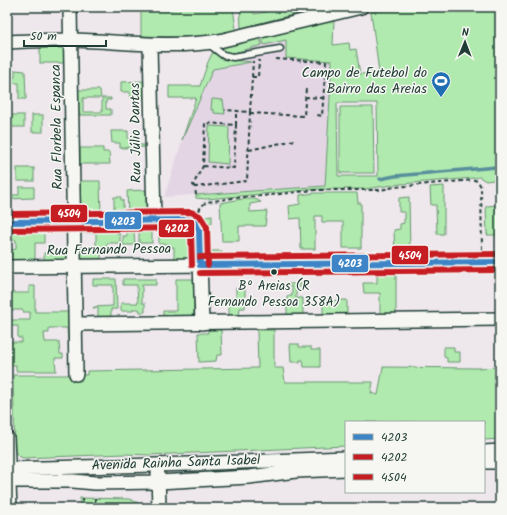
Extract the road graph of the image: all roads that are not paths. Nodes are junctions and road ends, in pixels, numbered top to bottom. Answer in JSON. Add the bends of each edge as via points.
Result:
{"nodes":[{"id":1,"x":70,"y":7,"type":"edge"},
{"id":2,"x":361,"y":7,"type":"edge"},
{"id":3,"x":71,"y":40,"type":"junction"},
{"id":4,"x":7,"y":42,"type":"edge"},
{"id":5,"x":208,"y":43,"type":"junction"},
{"id":6,"x":150,"y":44,"type":"junction"},
{"id":7,"x":280,"y":49,"type":"dead end"},
{"id":8,"x":154,"y":220,"type":"junction"},
{"id":9,"x":7,"y":222,"type":"edge"},
{"id":10,"x":74,"y":222,"type":"junction"},
{"id":11,"x":500,"y":262,"type":"edge"},
{"id":12,"x":200,"y":265,"type":"junction"},
{"id":13,"x":75,"y":266,"type":"junction"},
{"id":14,"x":7,"y":267,"type":"edge"},
{"id":15,"x":500,"y":320,"type":"edge"},
{"id":16,"x":202,"y":323,"type":"junction"},
{"id":17,"x":76,"y":324,"type":"junction"},
{"id":18,"x":76,"y":374,"type":"dead end"},
{"id":19,"x":7,"y":438,"type":"edge"},
{"id":20,"x":485,"y":452,"type":"edge"},
{"id":21,"x":500,"y":452,"type":"edge"},
{"id":22,"x":345,"y":458,"type":"edge"},
{"id":23,"x":269,"y":461,"type":"junction"},
{"id":24,"x":485,"y":462,"type":"edge"},
{"id":25,"x":500,"y":462,"type":"edge"},
{"id":26,"x":150,"y":465,"type":"junction"},
{"id":27,"x":345,"y":469,"type":"edge"},
{"id":28,"x":8,"y":475,"type":"edge"},
{"id":29,"x":158,"y":482,"type":"junction"},
{"id":30,"x":10,"y":508,"type":"edge"},
{"id":31,"x":159,"y":508,"type":"edge"}],
"edges":[{"from":1,"to":3,"type":"street","name":"Rua Florbela Espanca"},
{"from":2,"to":5,"type":"street"},
{"from":3,"to":4,"type":"street"},
{"from":3,"to":6,"type":"street"},
{"from":3,"to":10,"type":"street","name":"Rua Florbela Espanca"},
{"from":5,"to":6,"type":"street"},
{"from":5,"to":7,"type":"lane","via":[[223,55],[233,57]]},
{"from":6,"to":8,"type":"street","name":"Rua Júlio Dantas"},
{"from":8,"to":10,"type":"street"},
{"from":8,"to":12,"type":"street","via":[[195,222],[199,230]]},
{"from":9,"to":10,"type":"street"},
{"from":10,"to":13,"type":"street","name":"Rua Florbela Espanca"},
{"from":11,"to":12,"type":"street","name":"Rua Fernando Pessoa"},
{"from":12,"to":13,"type":"street","name":"Rua Fernando Pessoa"},
{"from":12,"to":16,"type":"street"},
{"from":13,"to":14,"type":"street","name":"Rua Fernando Pessoa"},
{"from":13,"to":17,"type":"street","name":"Rua Florbela Espanca"},
{"from":15,"to":16,"type":"street"},
{"from":16,"to":17,"type":"street"},
{"from":17,"to":18,"type":"street","name":"Rua Florbela Espanca"},
{"from":19,"to":28,"type":"street"},
{"from":20,"to":21,"type":"street"},
{"from":22,"to":23,"type":"street","name":"Avenida Rainha Santa Isabel"},
{"from":23,"to":26,"type":"street","name":"Avenida Rainha Santa Isabel"},
{"from":23,"to":29,"type":"street","via":[[252,467],[228,470],[165,472]]},
{"from":24,"to":25,"type":"street"},
{"from":26,"to":28,"type":"street","name":"Avenida Rainha Santa Isabel"},
{"from":26,"to":29,"type":"street","via":[[158,471]]},
{"from":27,"to":29,"type":"street","name":"Avenida Rainha Santa Isabel"},
{"from":28,"to":29,"type":"street","name":"Avenida Rainha Santa Isabel","via":[[95,483]]},
{"from":28,"to":30,"type":"street"},
{"from":29,"to":31,"type":"street"}]}
